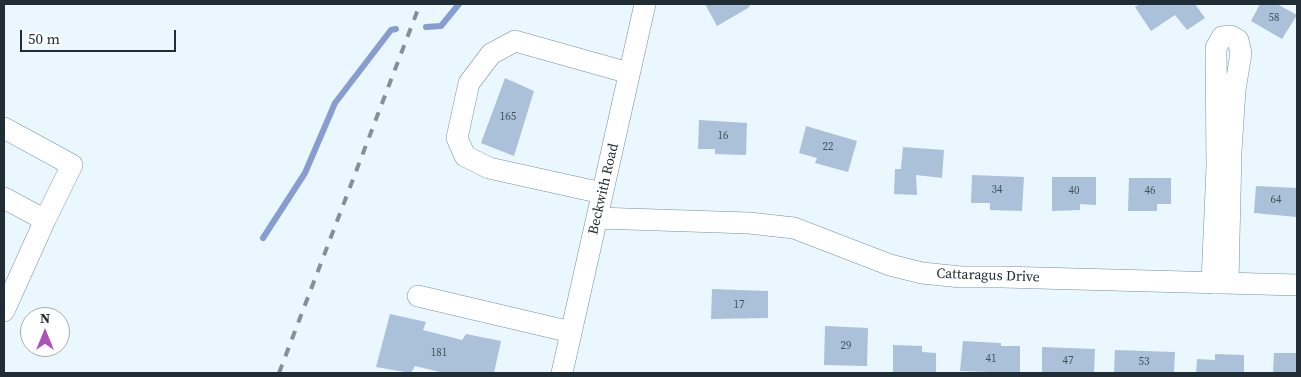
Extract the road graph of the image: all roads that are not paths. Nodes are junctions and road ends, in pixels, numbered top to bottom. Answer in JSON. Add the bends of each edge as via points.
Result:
{"nodes":[{"id":1,"x":645,"y":4,"type":"edge"},
{"id":2,"x":629,"y":73,"type":"junction"},
{"id":3,"x":4,"y":128,"type":"edge"},
{"id":4,"x":602,"y":193,"type":"junction"},
{"id":5,"x":4,"y":198,"type":"edge"},
{"id":6,"x":597,"y":218,"type":"junction"},
{"id":7,"x":46,"y":220,"type":"junction"},
{"id":8,"x":1220,"y":283,"type":"junction"},
{"id":9,"x":1297,"y":285,"type":"edge"},
{"id":10,"x":418,"y":296,"type":"dead end"},
{"id":11,"x":4,"y":311,"type":"edge"},
{"id":12,"x":571,"y":332,"type":"junction"},
{"id":13,"x":562,"y":373,"type":"edge"}],
"edges":[{"from":1,"to":2,"type":"street","name":"Beckwith Road"},
{"from":2,"to":4,"type":"street","name":"Beckwith Road"},
{"from":2,"to":4,"type":"street","via":[[515,41],[491,54],[469,83],[457,138],[465,156],[489,168]]},
{"from":3,"to":7,"type":"street","via":[[72,165]]},
{"from":4,"to":6,"type":"street","name":"Beckwith Road"},
{"from":5,"to":7,"type":"street"},
{"from":6,"to":8,"type":"street","name":"Cattaragus Drive","via":[[749,223],[794,228],[890,265],[961,278]]},
{"from":6,"to":12,"type":"street","name":"Beckwith Road"},
{"from":7,"to":11,"type":"street"},
{"from":8,"to":8,"type":"street","via":[[1216,48],[1222,37],[1231,36],[1238,40],[1241,53],[1235,90]]},
{"from":8,"to":9,"type":"street","name":"Cattaragus Drive"},
{"from":10,"to":12,"type":"street"},
{"from":12,"to":13,"type":"street","name":"Beckwith Road"}]}
